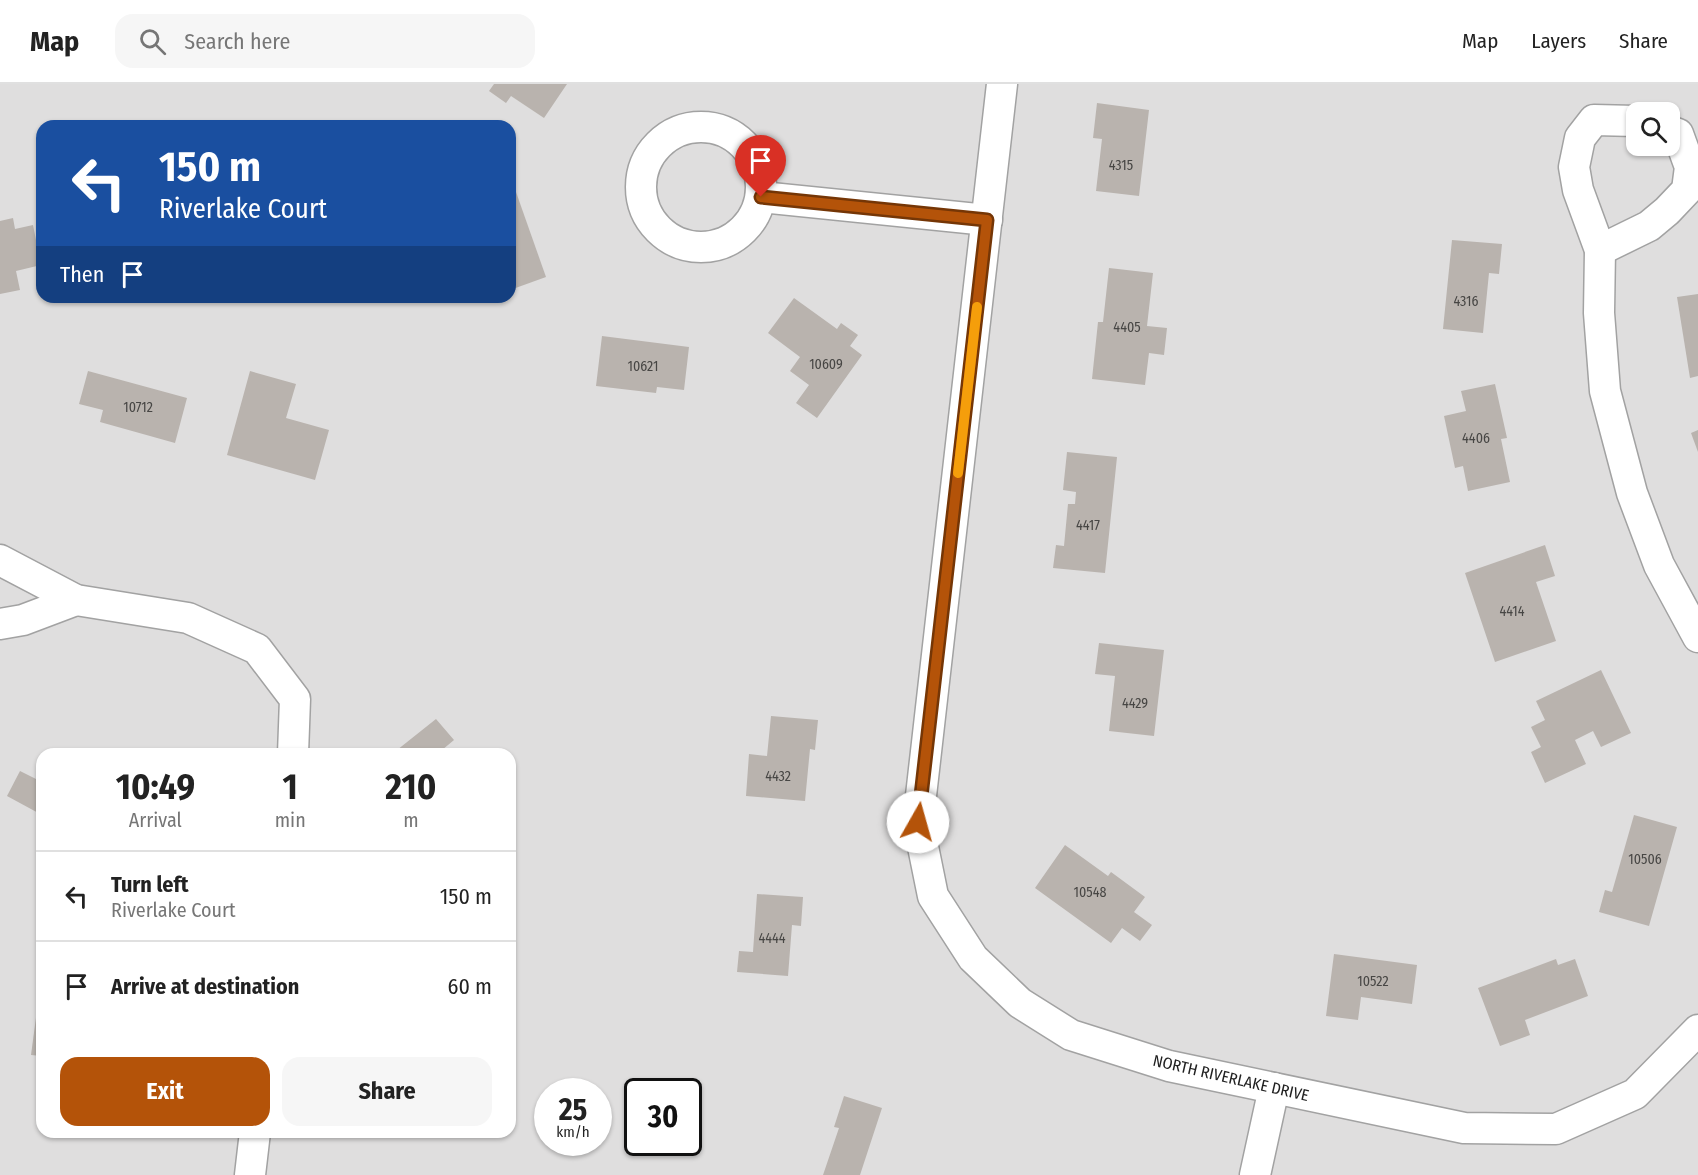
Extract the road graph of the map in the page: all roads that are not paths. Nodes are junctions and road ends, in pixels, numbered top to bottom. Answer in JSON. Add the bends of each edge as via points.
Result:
{"nodes":[{"id":1,"x":1002,"y":84,"type":"edge"},
{"id":2,"x":1626,"y":121,"type":"edge"},
{"id":3,"x":1680,"y":140,"type":"edge"},
{"id":4,"x":761,"y":197,"type":"junction"},
{"id":5,"x":987,"y":220,"type":"junction"},
{"id":6,"x":1600,"y":250,"type":"junction"},
{"id":7,"x":0,"y":560,"type":"edge"},
{"id":8,"x":76,"y":600,"type":"junction"},
{"id":9,"x":0,"y":624,"type":"edge"},
{"id":10,"x":1698,"y":637,"type":"edge"},
{"id":11,"x":293,"y":748,"type":"edge"},
{"id":12,"x":1698,"y":1030,"type":"edge"},
{"id":13,"x":1274,"y":1088,"type":"junction"},
{"id":14,"x":254,"y":1138,"type":"edge"},
{"id":15,"x":250,"y":1175,"type":"edge"},
{"id":16,"x":1255,"y":1175,"type":"edge"}],
"edges":[{"from":1,"to":5,"type":"street","name":"NORTH RIVERLAKE DRIVE"},
{"from":2,"to":6,"type":"street","via":[[1594,120],[1580,138],[1574,167],[1578,190]]},
{"from":3,"to":6,"type":"street","via":[[1690,167],[1687,190],[1649,226]]},
{"from":4,"to":4,"type":"street","via":[[761,176],[753,156],[740,140],[722,130],[701,126],[681,130],[663,141],[649,157],[642,176],[647,214],[673,241],[691,247],[710,247],[744,230]]},
{"from":4,"to":5,"type":"street"},
{"from":5,"to":13,"type":"street","name":"NORTH RIVERLAKE DRIVE","via":[[918,822],[933,896],[973,958],[1020,1003],[1071,1035],[1169,1066]]},
{"from":6,"to":10,"type":"street","via":[[1599,313],[1605,391],[1632,492],[1655,554]]},
{"from":7,"to":8,"type":"street"},
{"from":8,"to":9,"type":"street","via":[[23,620]]},
{"from":8,"to":11,"type":"street","via":[[188,618],[257,648],[295,699]]},
{"from":12,"to":13,"type":"street","name":"NORTH RIVERLAKE DRIVE","via":[[1635,1094],[1556,1129],[1464,1128]]},
{"from":13,"to":16,"type":"street"},
{"from":14,"to":15,"type":"street"}]}
